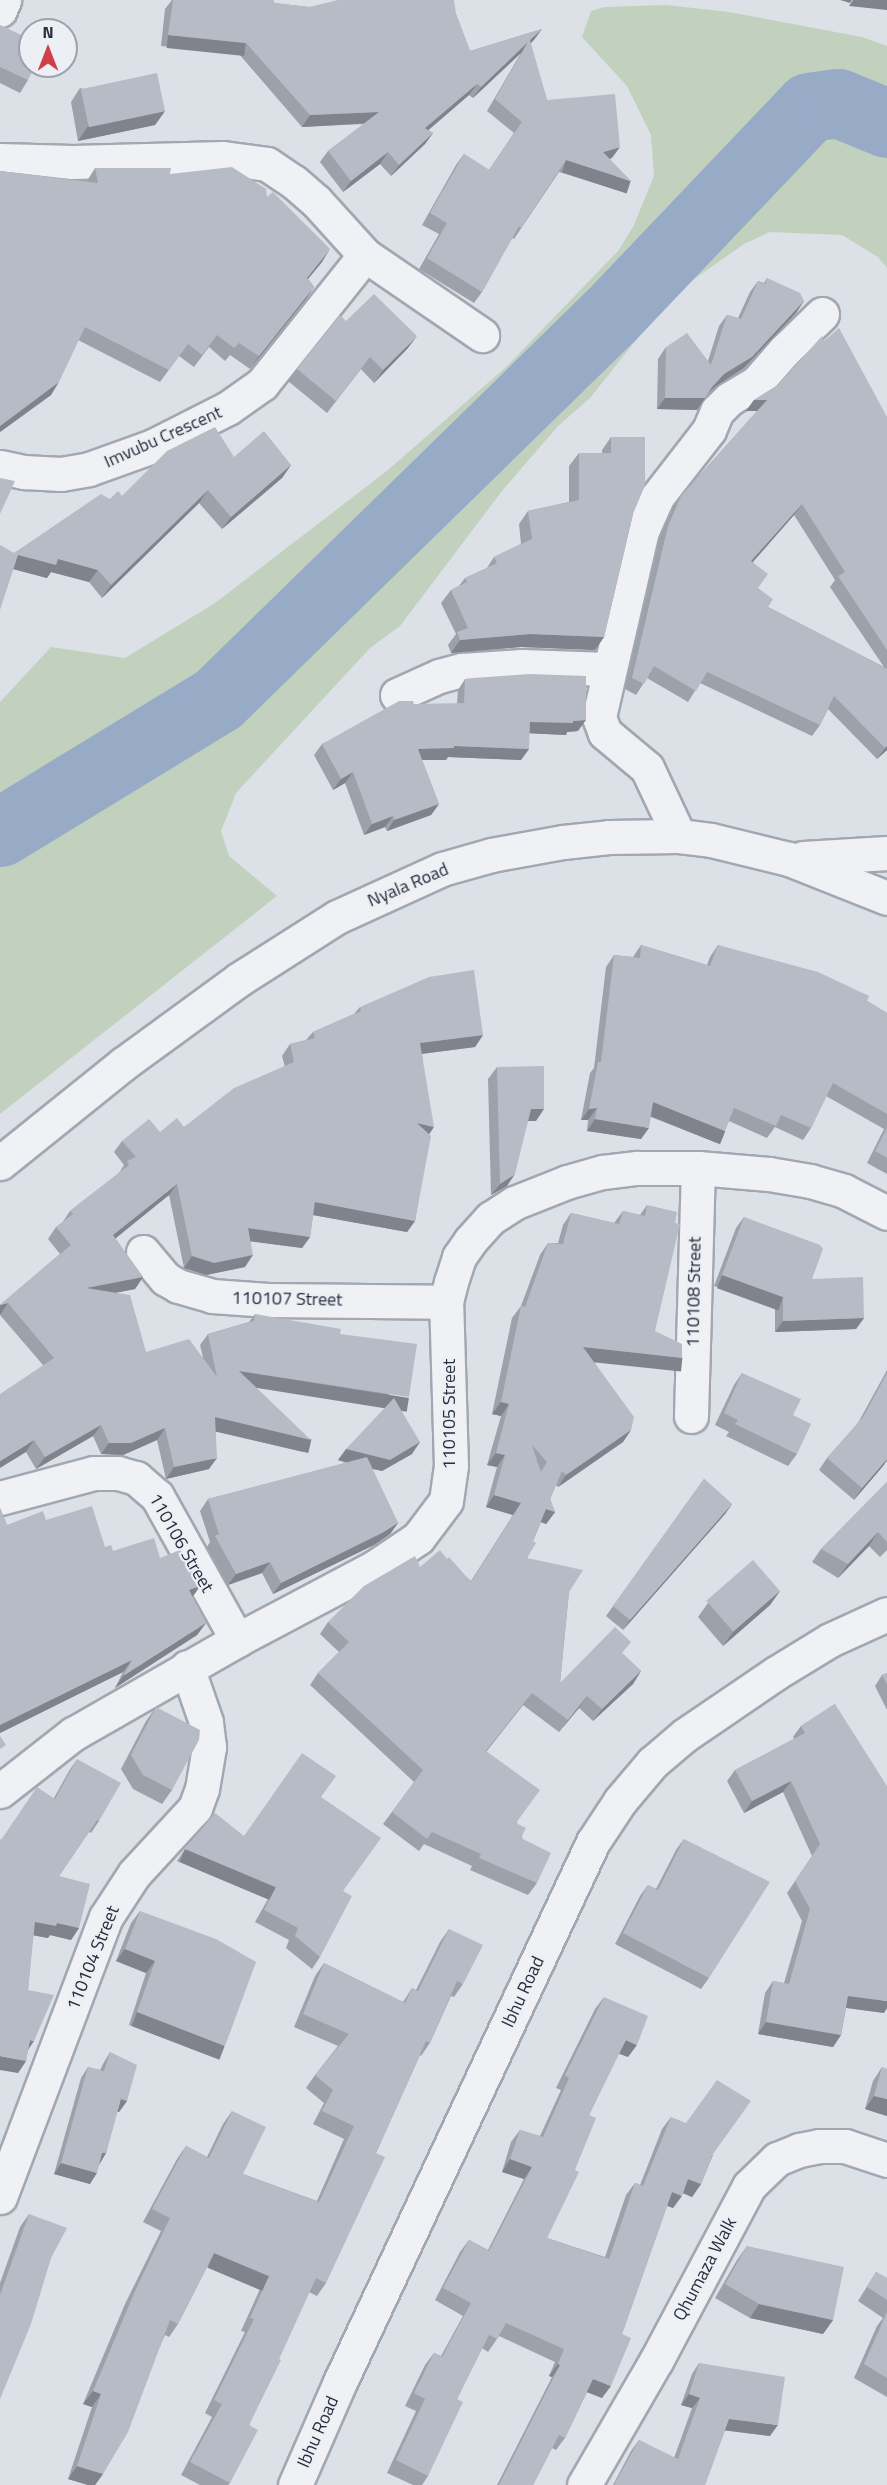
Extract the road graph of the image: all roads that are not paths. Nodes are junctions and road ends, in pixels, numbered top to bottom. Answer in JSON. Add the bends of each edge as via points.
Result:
{"nodes":[{"id":1,"x":4,"y":0,"type":"edge"},
{"id":2,"x":0,"y":10,"type":"edge"},
{"id":3,"x":0,"y":160,"type":"edge"},
{"id":4,"x":365,"y":255,"type":"junction"},
{"id":5,"x":822,"y":314,"type":"dead end"},
{"id":6,"x":482,"y":335,"type":"dead end"},
{"id":7,"x":0,"y":467,"type":"edge"},
{"id":8,"x":608,"y":669,"type":"junction"},
{"id":9,"x":397,"y":695,"type":"dead end"},
{"id":10,"x":679,"y":836,"type":"junction"},
{"id":11,"x":887,"y":853,"type":"edge"},
{"id":12,"x":789,"y":859,"type":"junction"},
{"id":13,"x":887,"y":898,"type":"edge"},
{"id":14,"x":0,"y":1163,"type":"edge"},
{"id":15,"x":698,"y":1168,"type":"junction"},
{"id":16,"x":887,"y":1213,"type":"edge"},
{"id":17,"x":143,"y":1252,"type":"dead end"},
{"id":18,"x":446,"y":1302,"type":"junction"},
{"id":19,"x":691,"y":1416,"type":"dead end"},
{"id":20,"x":0,"y":1498,"type":"edge"},
{"id":21,"x":887,"y":1614,"type":"edge"},
{"id":22,"x":237,"y":1640,"type":"junction"},
{"id":23,"x":188,"y":1667,"type":"junction"},
{"id":24,"x":0,"y":1791,"type":"edge"},
{"id":25,"x":887,"y":2160,"type":"edge"},
{"id":26,"x":0,"y":2197,"type":"edge"},
{"id":27,"x":295,"y":2485,"type":"edge"},
{"id":28,"x":584,"y":2485,"type":"edge"}],
"edges":[{"from":1,"to":2,"type":"street"},
{"from":3,"to":4,"type":"street","via":[[223,158],[267,164],[316,201]]},
{"from":4,"to":6,"type":"street"},
{"from":4,"to":7,"type":"street","name":"Imvubu Crescent","via":[[262,384],[228,408],[153,446],[89,469],[61,474]]},
{"from":5,"to":8,"type":"street","via":[[756,383],[721,406],[709,430],[657,497],[642,531]]},
{"from":8,"to":9,"type":"street","via":[[522,666],[462,670]]},
{"from":8,"to":10,"type":"street","via":[[598,717],[600,725],[647,768]]},
{"from":10,"to":12,"type":"street","name":"Nyala Road"},
{"from":10,"to":14,"type":"street","name":"Nyala Road","via":[[609,837],[523,849],[442,869],[337,917],[238,980],[123,1064]]},
{"from":11,"to":12,"type":"street"},
{"from":12,"to":13,"type":"street","name":"Nyala Road"},
{"from":15,"to":16,"type":"street","name":"110105 Street","via":[[810,1181],[844,1191]]},
{"from":15,"to":18,"type":"street","name":"110105 Street","via":[[603,1172],[513,1203],[491,1218],[459,1257]]},
{"from":15,"to":19,"type":"street","name":"110108 Street"},
{"from":17,"to":18,"type":"street","name":"110107 Street","via":[[166,1279],[212,1296]]},
{"from":18,"to":22,"type":"street","name":"110105 Street","via":[[451,1466],[446,1502],[410,1544],[375,1567]]},
{"from":20,"to":22,"type":"street","name":"110106 Street","via":[[94,1473],[136,1478],[157,1496]]},
{"from":21,"to":27,"type":"street","name":"Ibhu Road","via":[[776,1672],[685,1735],[652,1763],[620,1801],[594,1842]]},
{"from":22,"to":23,"type":"street","name":"110105 Street"},
{"from":23,"to":24,"type":"street","name":"110105 Street","via":[[73,1734]]},
{"from":23,"to":26,"type":"street","name":"110104 Street","via":[[207,1722],[209,1747],[202,1789],[195,1808],[134,1874],[106,1917]]},
{"from":25,"to":28,"type":"street","name":"Qhumaza Walk","via":[[845,2146],[819,2146],[777,2159],[749,2186],[656,2361]]}]}
